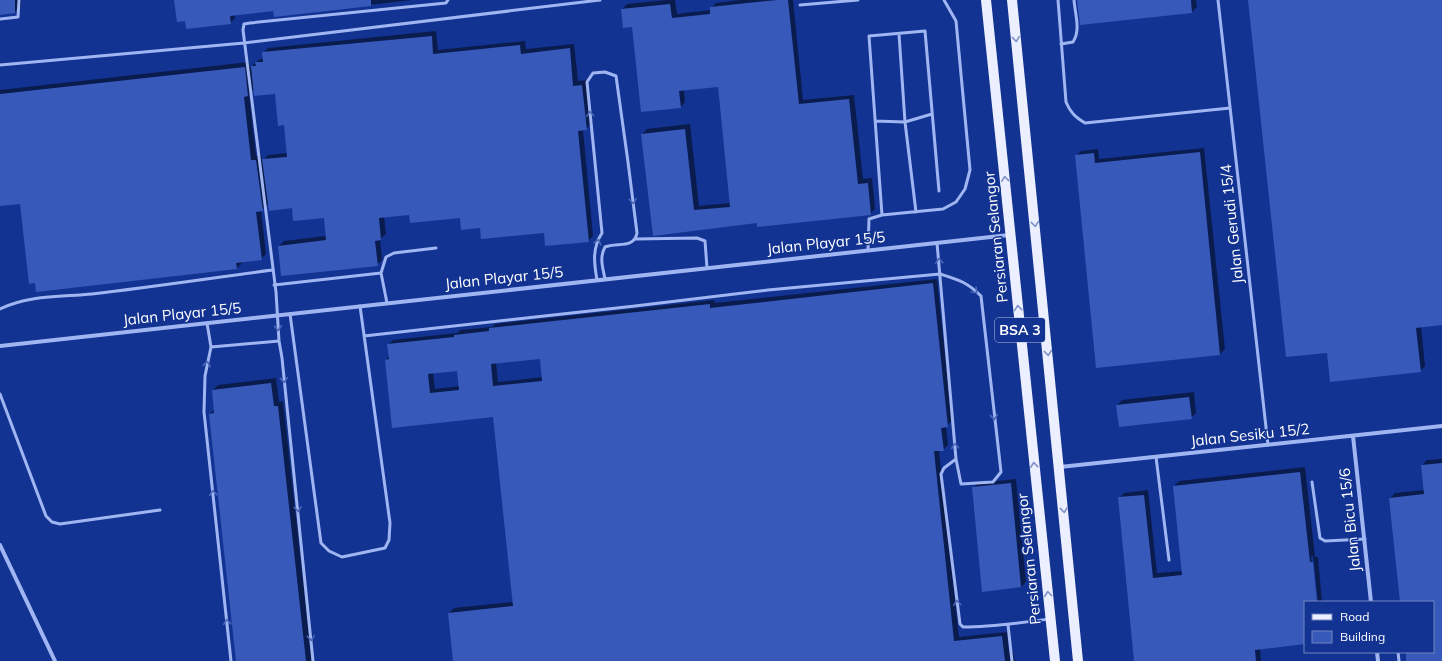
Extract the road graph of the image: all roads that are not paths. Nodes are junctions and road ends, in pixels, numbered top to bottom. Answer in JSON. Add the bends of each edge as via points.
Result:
{"nodes":[{"id":1,"x":19,"y":0,"type":"edge"},
{"id":2,"x":448,"y":0,"type":"edge"},
{"id":3,"x":600,"y":0,"type":"edge"},
{"id":4,"x":858,"y":0,"type":"edge"},
{"id":5,"x":944,"y":0,"type":"edge"},
{"id":6,"x":986,"y":0,"type":"edge"},
{"id":7,"x":1012,"y":0,"type":"edge"},
{"id":8,"x":1058,"y":0,"type":"edge"},
{"id":9,"x":1074,"y":0,"type":"edge"},
{"id":10,"x":1218,"y":0,"type":"edge"},
{"id":11,"x":800,"y":5,"type":"dead end"},
{"id":12,"x":0,"y":19,"type":"edge"},
{"id":13,"x":899,"y":34,"type":"junction"},
{"id":14,"x":244,"y":43,"type":"junction"},
{"id":15,"x":1061,"y":44,"type":"junction"},
{"id":16,"x":0,"y":65,"type":"edge"},
{"id":17,"x":1230,"y":108,"type":"junction"},
{"id":18,"x":932,"y":114,"type":"junction"},
{"id":19,"x":875,"y":121,"type":"junction"},
{"id":20,"x":905,"y":122,"type":"junction"},
{"id":21,"x":939,"y":191,"type":"dead end"},
{"id":22,"x":916,"y":212,"type":"junction"},
{"id":23,"x":882,"y":215,"type":"junction"},
{"id":24,"x":1010,"y":234,"type":"junction"},
{"id":25,"x":636,"y":239,"type":"junction"},
{"id":26,"x":937,"y":242,"type":"junction"},
{"id":27,"x":436,"y":248,"type":"dead end"},
{"id":28,"x":868,"y":250,"type":"junction"},
{"id":29,"x":707,"y":268,"type":"junction"},
{"id":30,"x":272,"y":270,"type":"junction"},
{"id":31,"x":381,"y":273,"type":"junction"},
{"id":32,"x":940,"y":274,"type":"junction"},
{"id":33,"x":605,"y":279,"type":"junction"},
{"id":34,"x":597,"y":280,"type":"junction"},
{"id":35,"x":274,"y":285,"type":"junction"},
{"id":36,"x":387,"y":303,"type":"junction"},
{"id":37,"x":360,"y":306,"type":"junction"},
{"id":38,"x":0,"y":309,"type":"edge"},
{"id":39,"x":290,"y":314,"type":"junction"},
{"id":40,"x":278,"y":315,"type":"junction"},
{"id":41,"x":206,"y":323,"type":"junction"},
{"id":42,"x":364,"y":336,"type":"junction"},
{"id":43,"x":279,"y":341,"type":"junction"},
{"id":44,"x":0,"y":346,"type":"edge"},
{"id":45,"x":211,"y":347,"type":"junction"},
{"id":46,"x":0,"y":394,"type":"edge"},
{"id":47,"x":1442,"y":426,"type":"edge"},
{"id":48,"x":1353,"y":436,"type":"junction"},
{"id":49,"x":1268,"y":445,"type":"junction"},
{"id":50,"x":1156,"y":457,"type":"junction"},
{"id":51,"x":956,"y":459,"type":"junction"},
{"id":52,"x":1060,"y":467,"type":"junction"},
{"id":53,"x":1312,"y":482,"type":"dead end"},
{"id":54,"x":160,"y":510,"type":"dead end"},
{"id":55,"x":1364,"y":539,"type":"junction"},
{"id":56,"x":0,"y":546,"type":"edge"},
{"id":57,"x":1169,"y":560,"type":"dead end"},
{"id":58,"x":1371,"y":601,"type":"edge"},
{"id":59,"x":1050,"y":619,"type":"junction"},
{"id":60,"x":1008,"y":625,"type":"junction"},
{"id":61,"x":56,"y":661,"type":"edge"},
{"id":62,"x":231,"y":661,"type":"edge"},
{"id":63,"x":313,"y":661,"type":"edge"},
{"id":64,"x":1012,"y":661,"type":"edge"},
{"id":65,"x":1055,"y":661,"type":"edge"},
{"id":66,"x":1078,"y":661,"type":"edge"}],
"edges":[{"from":1,"to":12,"type":"lane","via":[[18,17]]},
{"from":2,"to":14,"type":"lane","via":[[446,3],[244,24]]},
{"from":3,"to":14,"type":"lane"},
{"from":4,"to":11,"type":"lane"},
{"from":5,"to":22,"type":"lane","via":[[956,21],[970,170],[965,189],[956,202],[943,209]]},
{"from":24,"to":6,"type":"main road","name":"Persiaran Selangor","number":"BSA 3","one_way":true},
{"from":7,"to":52,"type":"main road","number":"BSA 3","one_way":true},
{"from":8,"to":15,"type":"lane"},
{"from":9,"to":15,"type":"lane","via":[[1076,37],[1073,42]]},
{"from":10,"to":17,"type":"lane","name":"Jalan Gerudi 15/4"},
{"from":13,"to":18,"type":"lane","via":[[925,31]]},
{"from":13,"to":19,"type":"lane","via":[[869,36]]},
{"from":13,"to":20,"type":"lane"},
{"from":14,"to":16,"type":"lane"},
{"from":14,"to":30,"type":"lane"},
{"from":15,"to":17,"type":"lane","via":[[1066,102],[1069,110],[1085,123]]},
{"from":17,"to":49,"type":"lane","name":"Jalan Gerudi 15/4"},
{"from":18,"to":20,"type":"lane"},
{"from":18,"to":21,"type":"lane"},
{"from":19,"to":20,"type":"lane"},
{"from":19,"to":23,"type":"lane"},
{"from":20,"to":22,"type":"lane"},
{"from":22,"to":23,"type":"lane"},
{"from":23,"to":28,"type":"lane","via":[[869,219]]},
{"from":24,"to":26,"type":"street","name":"Jalan Playar 15/5"},
{"from":59,"to":24,"type":"main road","name":"Persiaran Selangor","number":"BSA 3","one_way":true},
{"from":25,"to":29,"type":"lane","via":[[697,238],[704,241]]},
{"from":25,"to":33,"type":"lane","via":[[630,244],[605,247],[602,261]]},
{"from":34,"to":25,"type":"lane","one_way":true,"via":[[594,261],[597,243],[602,233],[587,82],[593,73],[606,72],[616,76]]},
{"from":26,"to":28,"type":"street","name":"Jalan Playar 15/5"},
{"from":32,"to":26,"type":"lane","one_way":true},
{"from":27,"to":31,"type":"lane","via":[[394,253],[386,257]]},
{"from":28,"to":29,"type":"street","name":"Jalan Playar 15/5"},
{"from":29,"to":33,"type":"street","name":"Jalan Playar 15/5"},
{"from":30,"to":35,"type":"lane"},
{"from":30,"to":38,"type":"lane","via":[[91,294],[28,299]]},
{"from":31,"to":35,"type":"lane"},
{"from":31,"to":36,"type":"lane"},
{"from":32,"to":42,"type":"lane","via":[[768,290]]},
{"from":51,"to":32,"type":"lane","one_way":true},
{"from":32,"to":51,"type":"lane","one_way":true,"via":[[958,279],[971,286],[981,296],[1001,472],[993,482],[961,484]]},
{"from":33,"to":34,"type":"street","name":"Jalan Playar 15/5"},
{"from":34,"to":36,"type":"street","name":"Jalan Playar 15/5"},
{"from":35,"to":40,"type":"lane"},
{"from":36,"to":37,"type":"street","name":"Jalan Playar 15/5"},
{"from":37,"to":39,"type":"street","name":"Jalan Playar 15/5"},
{"from":37,"to":42,"type":"lane"},
{"from":39,"to":40,"type":"street","name":"Jalan Playar 15/5"},
{"from":39,"to":42,"type":"lane","via":[[321,543],[329,551],[342,557],[385,548],[389,540],[390,523]]},
{"from":40,"to":41,"type":"street","name":"Jalan Playar 15/5"},
{"from":40,"to":43,"type":"lane","one_way":true},
{"from":41,"to":44,"type":"street","name":"Jalan Playar 15/5"},
{"from":41,"to":45,"type":"lane"},
{"from":43,"to":45,"type":"lane"},
{"from":43,"to":63,"type":"lane","one_way":true},
{"from":62,"to":45,"type":"lane","one_way":true,"via":[[204,412],[204,376]]},
{"from":46,"to":54,"type":"lane","via":[[46,516],[52,522],[60,524]]},
{"from":47,"to":48,"type":"street","name":"Jalan Sesiku 15/2"},
{"from":48,"to":49,"type":"street","name":"Jalan Sesiku 15/2"},
{"from":48,"to":55,"type":"street","name":"Jalan Bicu 15/6"},
{"from":49,"to":50,"type":"street","name":"Jalan Sesiku 15/2"},
{"from":50,"to":52,"type":"street","name":"Jalan Sesiku 15/2"},
{"from":50,"to":57,"type":"lane"},
{"from":60,"to":51,"type":"lane","one_way":true,"via":[[963,627],[960,624],[941,474],[944,468]]},
{"from":52,"to":66,"type":"main road","number":"BSA 3","one_way":true},
{"from":53,"to":55,"type":"lane","via":[[1320,538],[1325,541]]},
{"from":55,"to":58,"type":"street","name":"Jalan Bicu 15/6"},
{"from":56,"to":61,"type":"street"},
{"from":59,"to":60,"type":"lane"},
{"from":59,"to":65,"type":"main road","name":"Persiaran Selangor","number":"BSA 3"},
{"from":60,"to":64,"type":"lane"}]}
